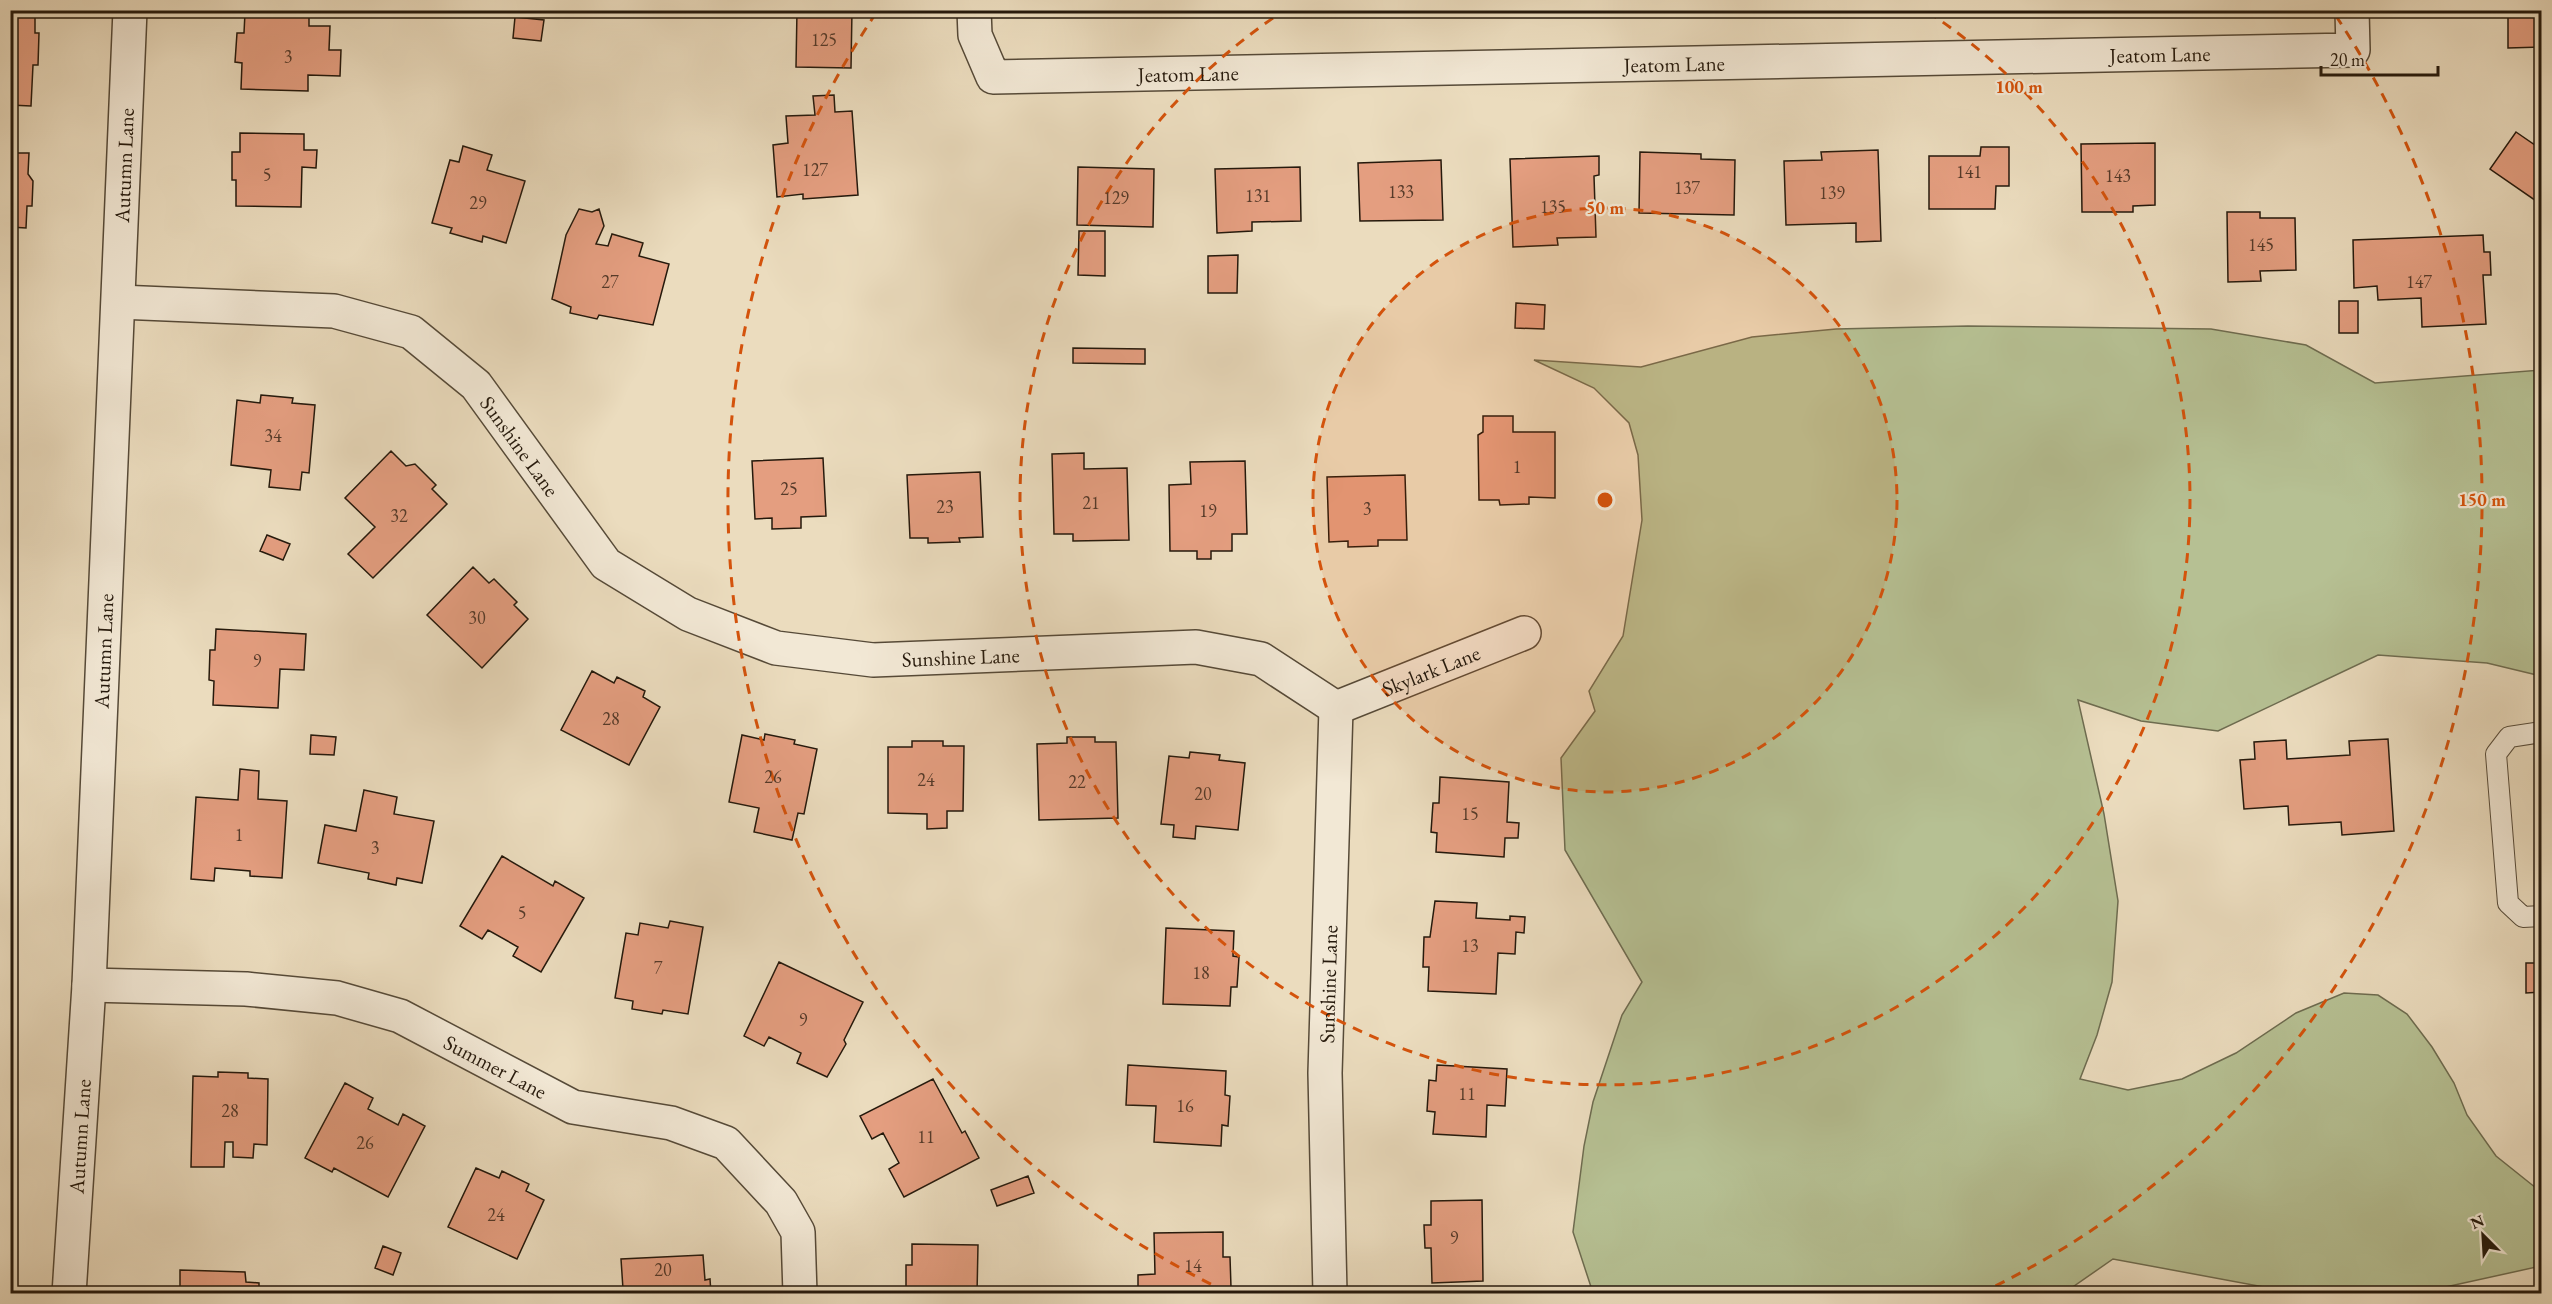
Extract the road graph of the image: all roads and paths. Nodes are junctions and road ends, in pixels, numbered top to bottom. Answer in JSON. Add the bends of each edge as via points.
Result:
{"nodes":[{"id":1,"x":130,"y":10,"type":"edge"},
{"id":2,"x":974,"y":10,"type":"edge"},
{"id":3,"x":2352,"y":10,"type":"edge"},
{"id":4,"x":119,"y":302,"type":"junction"},
{"id":5,"x":1524,"y":633,"type":"dead end"},
{"id":6,"x":1336,"y":708,"type":"junction"},
{"id":7,"x":2541,"y":732,"type":"edge"},
{"id":8,"x":2541,"y":916,"type":"edge"},
{"id":9,"x":89,"y":985,"type":"junction"},
{"id":10,"x":69,"y":1293,"type":"edge"},
{"id":11,"x":800,"y":1293,"type":"edge"},
{"id":12,"x":1330,"y":1293,"type":"edge"}],
"edges":[{"from":1,"to":4,"type":"street","name":"Autumn Lane"},
{"from":2,"to":3,"type":"street","name":"Jeatom Lane","via":[[975,35],[993,77],[2353,50]]},
{"from":4,"to":6,"type":"street","name":"Sunshine Lane","via":[[334,311],[411,332],[476,385],[606,564],[688,614],[776,648],[873,660],[1196,647],[1261,659]]},
{"from":4,"to":9,"type":"street","name":"Autumn Lane"},
{"from":5,"to":6,"type":"street","name":"Skylark Lane"},
{"from":6,"to":12,"type":"street","name":"Sunshine Lane","via":[[1325,1073]]},
{"from":7,"to":8,"type":"lane","via":[[2510,737],[2496,754],[2508,903],[2523,917]]},
{"from":9,"to":10,"type":"street","name":"Autumn Lane"},
{"from":9,"to":11,"type":"street","name":"Summer Lane","via":[[246,988],[337,998],[400,1016],[573,1107],[671,1123],[726,1143],[781,1202],[798,1232]]}]}
